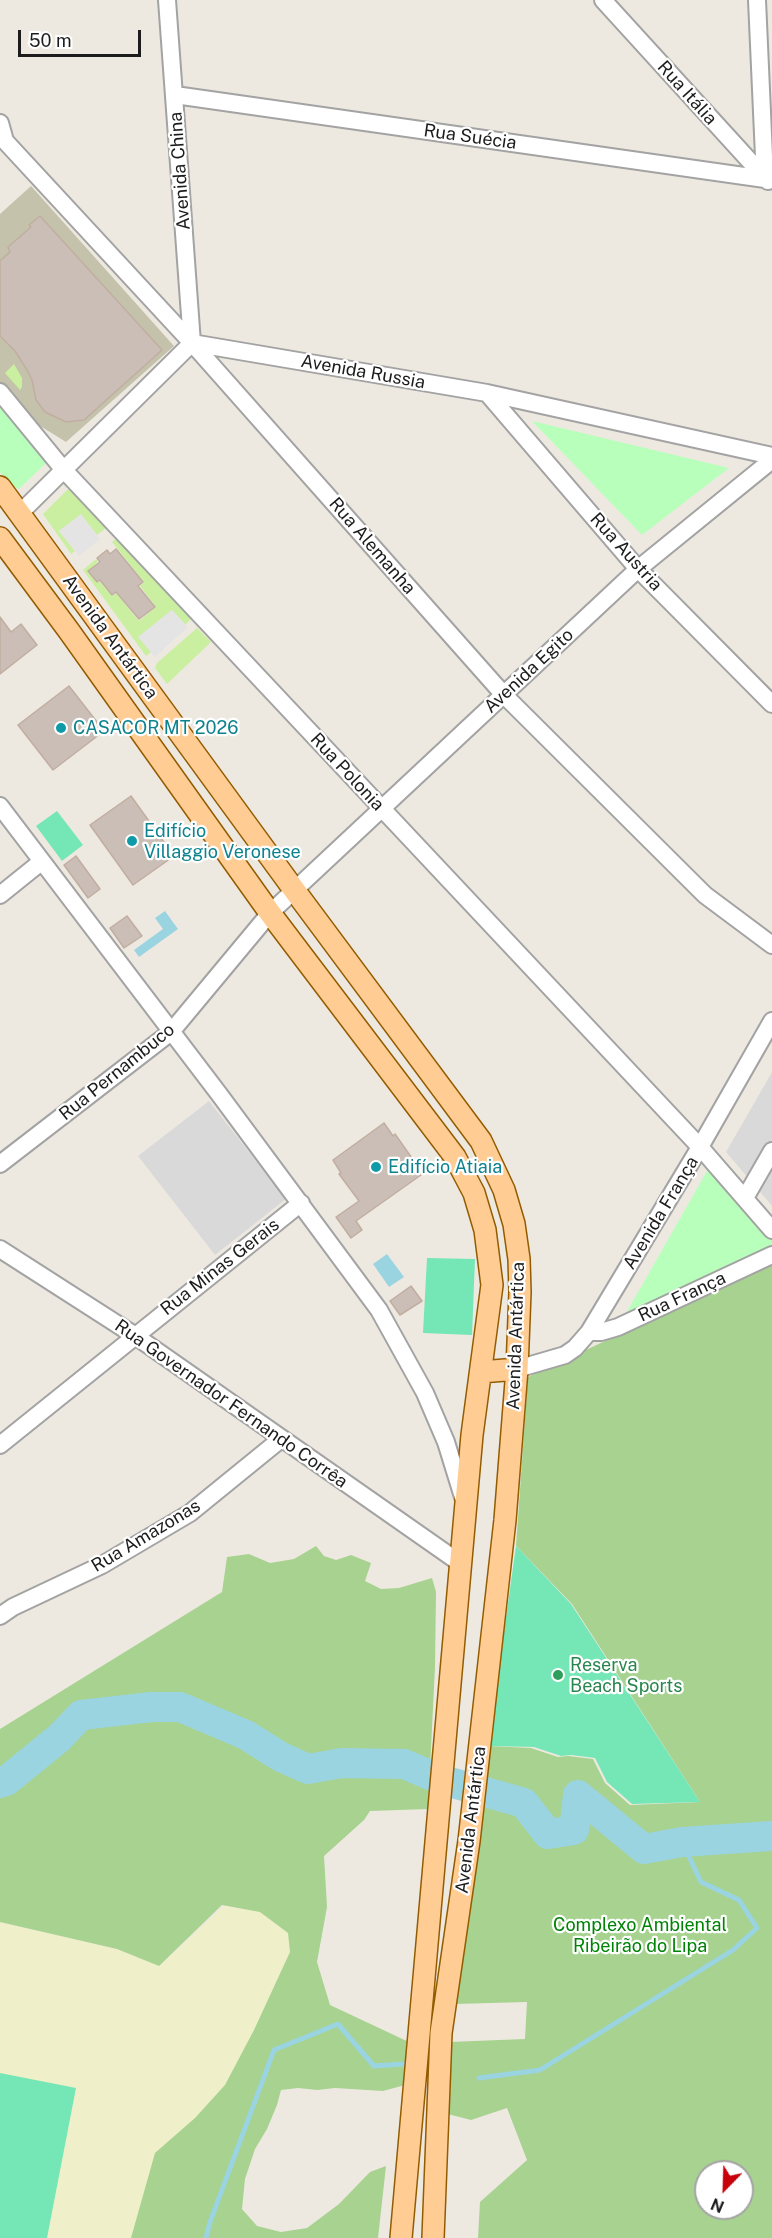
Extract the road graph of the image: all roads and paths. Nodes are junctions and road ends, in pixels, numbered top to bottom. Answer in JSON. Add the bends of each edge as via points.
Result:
{"nodes":[{"id":1,"x":167,"y":0,"type":"edge"},
{"id":2,"x":603,"y":0,"type":"edge"},
{"id":3,"x":758,"y":0,"type":"edge"},
{"id":4,"x":175,"y":96,"type":"junction"},
{"id":5,"x":0,"y":123,"type":"edge"},
{"id":6,"x":769,"y":183,"type":"edge"},
{"id":7,"x":192,"y":343,"type":"junction"},
{"id":8,"x":0,"y":392,"type":"edge"},
{"id":9,"x":487,"y":393,"type":"junction"},
{"id":10,"x":772,"y":458,"type":"edge"},
{"id":11,"x":63,"y":469,"type":"junction"},
{"id":12,"x":0,"y":487,"type":"edge"},
{"id":13,"x":19,"y":514,"type":"junction"},
{"id":14,"x":0,"y":538,"type":"edge"},
{"id":15,"x":638,"y":569,"type":"junction"},
{"id":16,"x":94,"y":614,"type":"junction"},
{"id":17,"x":69,"y":631,"type":"junction"},
{"id":18,"x":504,"y":695,"type":"junction"},
{"id":19,"x":772,"y":704,"type":"edge"},
{"id":20,"x":0,"y":806,"type":"edge"},
{"id":21,"x":381,"y":809,"type":"junction"},
{"id":22,"x":41,"y":862,"type":"junction"},
{"id":23,"x":295,"y":891,"type":"junction"},
{"id":24,"x":0,"y":895,"type":"edge"},
{"id":25,"x":270,"y":913,"type":"junction"},
{"id":26,"x":772,"y":945,"type":"edge"},
{"id":27,"x":772,"y":1021,"type":"edge"},
{"id":28,"x":171,"y":1032,"type":"junction"},
{"id":29,"x":700,"y":1147,"type":"junction"},
{"id":30,"x":772,"y":1151,"type":"edge"},
{"id":31,"x":0,"y":1164,"type":"edge"},
{"id":32,"x":745,"y":1198,"type":"junction"},
{"id":33,"x":301,"y":1203,"type":"junction"},
{"id":34,"x":772,"y":1230,"type":"edge"},
{"id":35,"x":0,"y":1249,"type":"edge"},
{"id":36,"x":772,"y":1255,"type":"edge"},
{"id":37,"x":589,"y":1332,"type":"junction"},
{"id":38,"x":134,"y":1335,"type":"junction"},
{"id":39,"x":517,"y":1369,"type":"junction"},
{"id":40,"x":481,"y":1372,"type":"junction"},
{"id":41,"x":281,"y":1439,"type":"junction"},
{"id":42,"x":0,"y":1445,"type":"edge"},
{"id":43,"x":466,"y":1511,"type":"junction"},
{"id":44,"x":460,"y":1563,"type":"junction"},
{"id":45,"x":0,"y":1616,"type":"edge"},
{"id":46,"x":401,"y":2238,"type":"edge"},
{"id":47,"x":433,"y":2238,"type":"edge"}],
"edges":[{"from":1,"to":4,"type":"street","name":"Avenida China"},
{"from":2,"to":6,"type":"street","name":"Rua Itália"},
{"from":3,"to":6,"type":"street"},
{"from":4,"to":6,"type":"street","name":"Rua Suécia"},
{"from":4,"to":7,"type":"street","name":"Avenida China"},
{"from":5,"to":7,"type":"street","name":"Rua Alemanha","via":[[5,141]]},
{"from":7,"to":9,"type":"street","name":"Avenida Russia"},
{"from":7,"to":11,"type":"street"},
{"from":7,"to":18,"type":"street","name":"Rua Alemanha"},
{"from":8,"to":11,"type":"street","name":"Rua Polonia"},
{"from":9,"to":10,"type":"street","name":"Avenida Russia"},
{"from":9,"to":15,"type":"street","name":"Rua Austria"},
{"from":10,"to":15,"type":"street","name":"Avenida Egito"},
{"from":11,"to":13,"type":"street"},
{"from":11,"to":21,"type":"street","name":"Rua Polonia"},
{"from":12,"to":13,"type":"main road","name":"Avenida Antártica"},
{"from":13,"to":16,"type":"main road","name":"Avenida Antártica"},
{"from":14,"to":17,"type":"main road","name":"Avenida Antártica"},
{"from":15,"to":18,"type":"street","name":"Avenida Egito"},
{"from":15,"to":19,"type":"street","name":"Rua Austria"},
{"from":16,"to":17,"type":"main road"},
{"from":16,"to":23,"type":"main road","name":"Avenida Antártica"},
{"from":17,"to":25,"type":"main road","name":"Avenida Antártica"},
{"from":18,"to":21,"type":"street","name":"Avenida Egito"},
{"from":18,"to":26,"type":"street","name":"Rua Alemanha","via":[[705,896]]},
{"from":20,"to":22,"type":"street"},
{"from":21,"to":23,"type":"street","name":"Avenida Egito"},
{"from":21,"to":29,"type":"street","name":"Rua Polonia"},
{"from":22,"to":24,"type":"street"},
{"from":22,"to":28,"type":"street"},
{"from":23,"to":25,"type":"street","name":"Rua Pernambuco"},
{"from":23,"to":39,"type":"main road","name":"Avenida Antártica","via":[[481,1141],[504,1190],[519,1259]]},
{"from":25,"to":28,"type":"street","name":"Rua Pernambuco"},
{"from":25,"to":40,"type":"main road","name":"Avenida Antártica","via":[[455,1158],[474,1194],[485,1230],[492,1284]]},
{"from":27,"to":29,"type":"street","name":"Avenida França"},
{"from":28,"to":31,"type":"street","name":"Rua Pernambuco"},
{"from":28,"to":33,"type":"street"},
{"from":29,"to":32,"type":"street"},
{"from":29,"to":37,"type":"street","name":"Avenida França"},
{"from":30,"to":32,"type":"street"},
{"from":32,"to":34,"type":"street"},
{"from":33,"to":38,"type":"street","name":"Rua Minas Gerais"},
{"from":33,"to":43,"type":"street","via":[[379,1310],[425,1393],[446,1442]]},
{"from":35,"to":38,"type":"street","name":"Rua Governador Fernando Corrêa"},
{"from":36,"to":37,"type":"street","name":"Rua França","via":[[618,1327]]},
{"from":37,"to":39,"type":"street","name":"Avenida França","via":[[565,1355]]},
{"from":38,"to":41,"type":"street","name":"Rua Governador Fernando Corrêa"},
{"from":38,"to":42,"type":"street","name":"Rua Minas Gerais"},
{"from":39,"to":40,"type":"main road"},
{"from":39,"to":47,"type":"main road","name":"Avenida Antártica","via":[[506,1520],[469,1841],[441,2033]]},
{"from":40,"to":43,"type":"main road","name":"Avenida Antártica"},
{"from":41,"to":44,"type":"street","name":"Rua Governador Fernando Corrêa"},
{"from":41,"to":45,"type":"street","name":"Rua Amazonas","via":[[190,1513]]},
{"from":43,"to":44,"type":"main road","name":"Avenida Antártica"},
{"from":44,"to":46,"type":"main road","name":"Avenida Antártica"}]}
